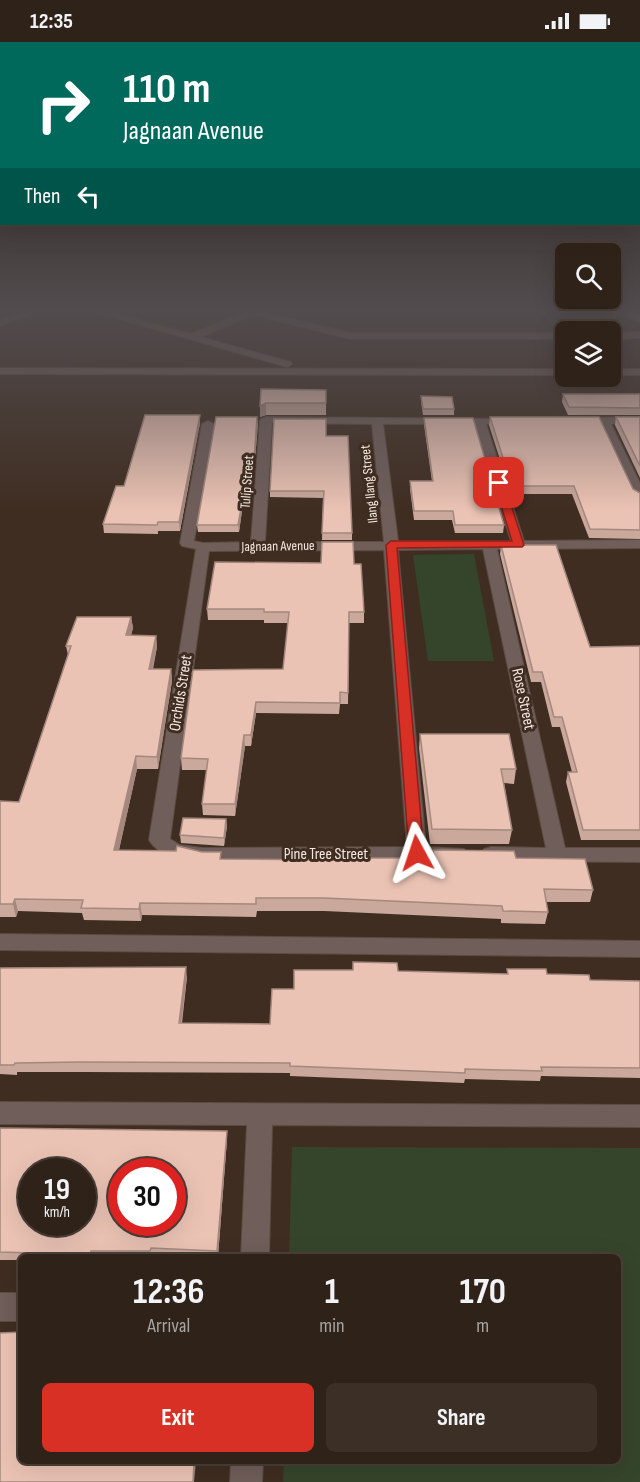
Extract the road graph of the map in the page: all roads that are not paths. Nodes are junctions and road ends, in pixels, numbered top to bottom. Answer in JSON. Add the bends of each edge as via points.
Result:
{"nodes":[{"id":1,"x":377,"y":420,"type":"junction"},
{"id":2,"x":640,"y":420,"type":"edge"},
{"id":3,"x":479,"y":421,"type":"junction"},
{"id":4,"x":525,"y":421,"type":"edge"},
{"id":5,"x":559,"y":421,"type":"edge"},
{"id":6,"x":604,"y":421,"type":"junction"},
{"id":7,"x":208,"y":424,"type":"dead end"},
{"id":8,"x":640,"y":496,"type":"edge"},
{"id":9,"x":640,"y":544,"type":"edge"},
{"id":10,"x":391,"y":545,"type":"junction"},
{"id":11,"x":489,"y":545,"type":"junction"},
{"id":12,"x":519,"y":545,"type":"junction"},
{"id":13,"x":203,"y":547,"type":"junction"},
{"id":14,"x":258,"y":547,"type":"junction"},
{"id":15,"x":159,"y":840,"type":"joint"},
{"id":16,"x":417,"y":853,"type":"junction"},
{"id":17,"x":556,"y":854,"type":"junction"},
{"id":18,"x":640,"y":855,"type":"edge"},
{"id":19,"x":0,"y":942,"type":"edge"},
{"id":20,"x":640,"y":949,"type":"edge"},
{"id":21,"x":0,"y":1113,"type":"edge"},
{"id":22,"x":260,"y":1114,"type":"junction"},
{"id":23,"x":640,"y":1116,"type":"edge"},
{"id":24,"x":255,"y":1254,"type":"edge"},
{"id":25,"x":0,"y":1307,"type":"edge"},
{"id":26,"x":18,"y":1307,"type":"edge"},
{"id":27,"x":247,"y":1464,"type":"edge"},
{"id":28,"x":246,"y":1482,"type":"edge"}],
"edges":[{"from":1,"to":3,"type":"street"},
{"from":1,"to":10,"type":"street","name":"Ilang Ilang Street"},
{"from":1,"to":14,"type":"street","name":"Tulip Street","via":[[266,420]]},
{"from":2,"to":6,"type":"street"},
{"from":3,"to":4,"type":"street"},
{"from":3,"to":12,"type":"street"},
{"from":5,"to":6,"type":"street"},
{"from":6,"to":8,"type":"street"},
{"from":7,"to":13,"type":"street","via":[[187,543]]},
{"from":9,"to":12,"type":"street","name":"Jagnaan Avenue"},
{"from":10,"to":11,"type":"street","name":"Jagnaan Avenue"},
{"from":10,"to":14,"type":"street","name":"Jagnaan Avenue"},
{"from":10,"to":16,"type":"street","name":"Ilang Ilang Street"},
{"from":11,"to":12,"type":"street","name":"Jagnaan Avenue"},
{"from":11,"to":17,"type":"street","name":"Rose Street"},
{"from":13,"to":14,"type":"street","name":"Jagnaan Avenue"},
{"from":13,"to":15,"type":"street","name":"Orchids Street"},
{"from":15,"to":16,"type":"street","name":"Pine Tree Street","via":[[184,853],[203,855]]},
{"from":16,"to":17,"type":"street","name":"Pine Tree Street"},
{"from":17,"to":18,"type":"street","name":"Pine Tree Street"},
{"from":19,"to":20,"type":"street"},
{"from":21,"to":22,"type":"street"},
{"from":22,"to":23,"type":"street"},
{"from":22,"to":24,"type":"street"},
{"from":25,"to":26,"type":"street"},
{"from":27,"to":28,"type":"street"}]}
